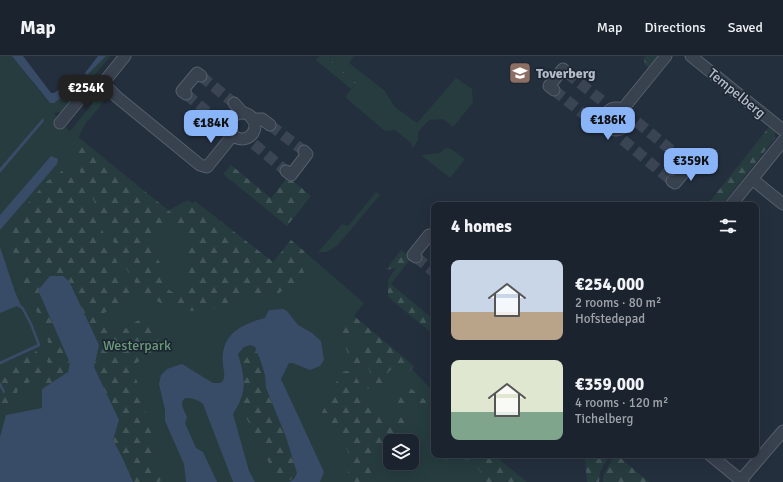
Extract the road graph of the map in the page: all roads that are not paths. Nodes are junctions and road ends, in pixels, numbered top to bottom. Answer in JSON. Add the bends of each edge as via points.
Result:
{"nodes":[{"id":1,"x":125,"y":56,"type":"edge"},
{"id":2,"x":666,"y":56,"type":"edge"},
{"id":3,"x":691,"y":56,"type":"edge"},
{"id":4,"x":567,"y":73,"type":"dead end"},
{"id":5,"x":201,"y":76,"type":"dead end"},
{"id":6,"x":104,"y":82,"type":"junction"},
{"id":7,"x":554,"y":90,"type":"dead end"},
{"id":8,"x":186,"y":94,"type":"dead end"},
{"id":9,"x":234,"y":103,"type":"tunnel mouth"},
{"id":10,"x":247,"y":116,"type":"junction"},
{"id":11,"x":629,"y":116,"type":"junction"},
{"id":12,"x":591,"y":120,"type":"tunnel mouth"},
{"id":13,"x":604,"y":120,"type":"junction"},
{"id":14,"x":219,"y":122,"type":"tunnel mouth"},
{"id":15,"x":60,"y":123,"type":"dead end"},
{"id":16,"x":270,"y":124,"type":"tunnel mouth"},
{"id":17,"x":783,"y":130,"type":"edge"},
{"id":18,"x":232,"y":133,"type":"junction"},
{"id":19,"x":783,"y":141,"type":"edge"},
{"id":20,"x":304,"y":151,"type":"dead end"},
{"id":21,"x":687,"y":163,"type":"dead end"},
{"id":22,"x":286,"y":171,"type":"dead end"},
{"id":23,"x":752,"y":179,"type":"junction"},
{"id":24,"x":672,"y":181,"type":"dead end"},
{"id":25,"x":733,"y":202,"type":"edge"},
{"id":26,"x":783,"y":204,"type":"edge"},
{"id":27,"x":431,"y":237,"type":"edge"},
{"id":28,"x":416,"y":257,"type":"dead end"},
{"id":29,"x":783,"y":430,"type":"edge"},
{"id":30,"x":714,"y":458,"type":"edge"},
{"id":31,"x":742,"y":481,"type":"edge"}],
"edges":[{"from":1,"to":6,"type":"street"},
{"from":2,"to":11,"type":"street"},
{"from":3,"to":17,"type":"street","name":"Tempelberg"},
{"from":4,"to":7,"type":"street","via":[[563,69],[549,86]]},
{"from":5,"to":8,"type":"street","via":[[197,73],[182,91]]},
{"from":6,"to":15,"type":"street","via":[[92,84]]},
{"from":6,"to":18,"type":"street","via":[[117,97],[200,165],[208,167]]},
{"from":9,"to":10,"type":"street"},
{"from":10,"to":16,"type":"street","via":[[262,119]]},
{"from":10,"to":18,"type":"street","via":[[232,118]]},
{"from":10,"to":18,"type":"street","via":[[254,130],[249,141]]},
{"from":11,"to":13,"type":"street","via":[[608,106]]},
{"from":11,"to":13,"type":"street","via":[[620,135],[610,129]]},
{"from":12,"to":13,"type":"street"},
{"from":14,"to":18,"type":"street"},
{"from":19,"to":23,"type":"street"},
{"from":20,"to":22,"type":"street","via":[[307,154],[291,175]]},
{"from":21,"to":24,"type":"street","via":[[689,166],[675,184]]},
{"from":23,"to":25,"type":"street"},
{"from":23,"to":26,"type":"street"},
{"from":27,"to":28,"type":"street","via":[[429,235],[413,255]]},
{"from":29,"to":31,"type":"street"},
{"from":30,"to":31,"type":"street"}]}
